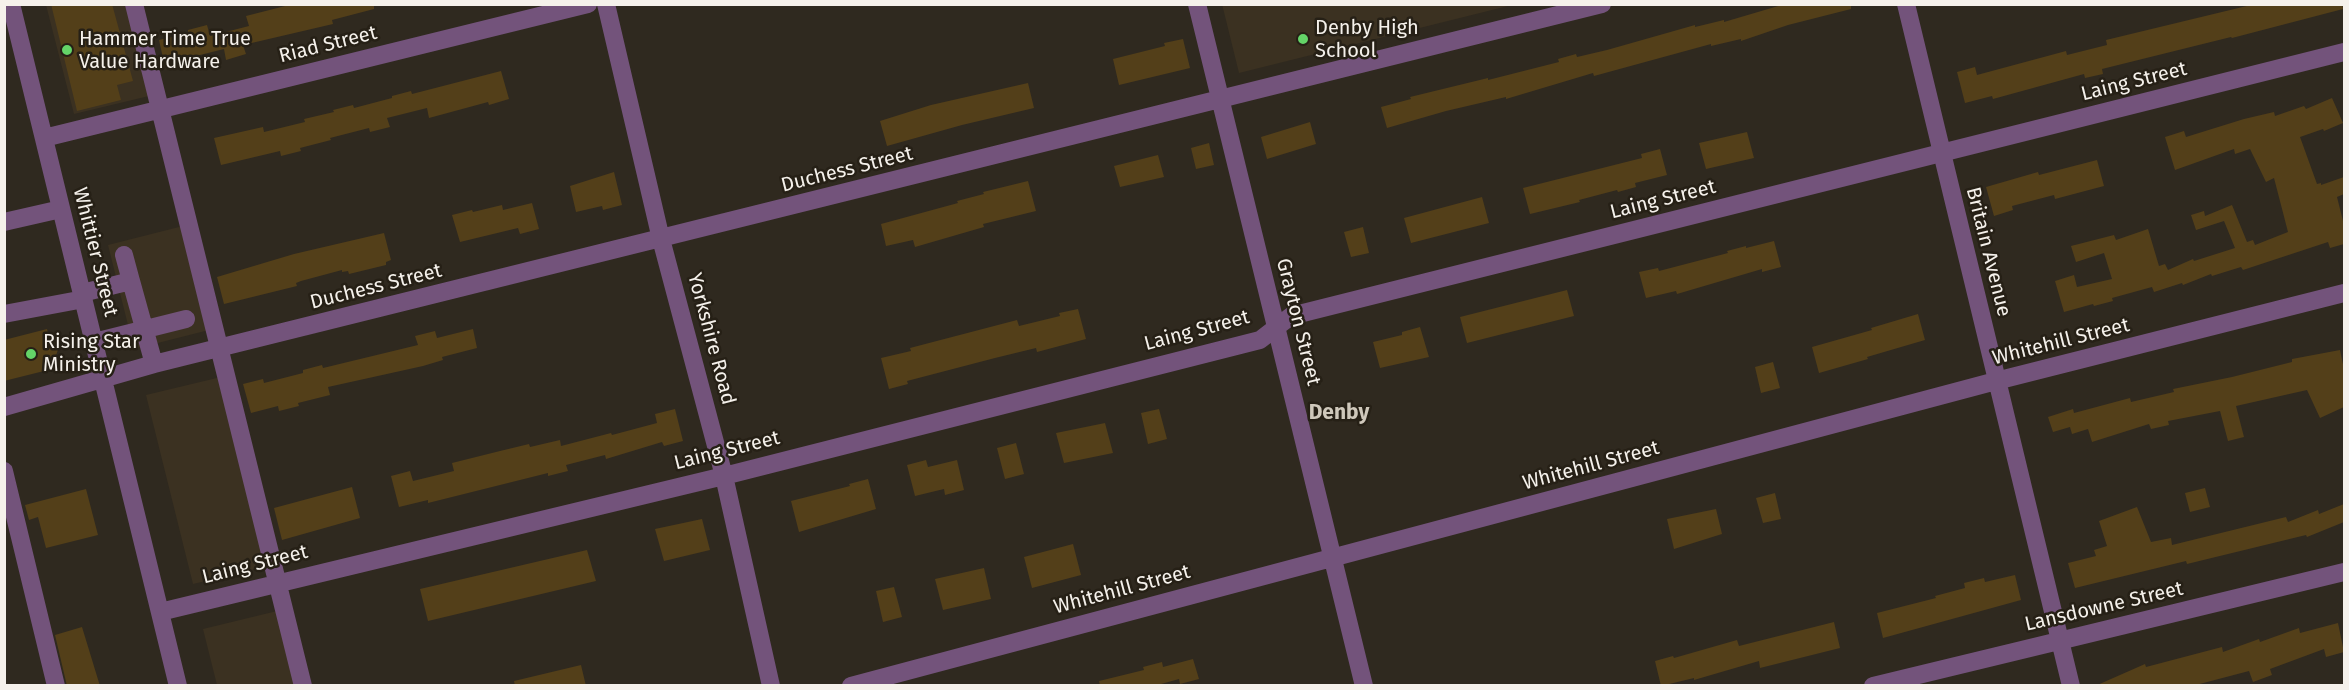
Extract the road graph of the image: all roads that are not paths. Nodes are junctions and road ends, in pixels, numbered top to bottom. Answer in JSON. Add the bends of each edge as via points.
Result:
{"nodes":[{"id":1,"x":11,"y":4,"type":"edge"},
{"id":2,"x":134,"y":4,"type":"edge"},
{"id":3,"x":588,"y":4,"type":"edge"},
{"id":4,"x":606,"y":4,"type":"edge"},
{"id":5,"x":1197,"y":4,"type":"edge"},
{"id":6,"x":1602,"y":4,"type":"edge"},
{"id":7,"x":1906,"y":4,"type":"edge"},
{"id":8,"x":2344,"y":52,"type":"edge"},
{"id":9,"x":1221,"y":100,"type":"junction"},
{"id":10,"x":160,"y":110,"type":"junction"},
{"id":11,"x":44,"y":138,"type":"junction"},
{"id":12,"x":1941,"y":153,"type":"junction"},
{"id":13,"x":61,"y":208,"type":"junction"},
{"id":14,"x":4,"y":222,"type":"edge"},
{"id":15,"x":661,"y":239,"type":"junction"},
{"id":16,"x":124,"y":255,"type":"dead end"},
{"id":17,"x":131,"y":281,"type":"junction"},
{"id":18,"x":2344,"y":293,"type":"edge"},
{"id":19,"x":83,"y":296,"type":"junction"},
{"id":20,"x":4,"y":314,"type":"edge"},
{"id":21,"x":186,"y":319,"type":"dead end"},
{"id":22,"x":1277,"y":327,"type":"junction"},
{"id":23,"x":144,"y":328,"type":"junction"},
{"id":24,"x":94,"y":342,"type":"junction"},
{"id":25,"x":220,"y":348,"type":"junction"},
{"id":26,"x":154,"y":364,"type":"junction"},
{"id":27,"x":103,"y":379,"type":"junction"},
{"id":28,"x":1996,"y":381,"type":"junction"},
{"id":29,"x":4,"y":407,"type":"edge"},
{"id":30,"x":4,"y":471,"type":"edge"},
{"id":31,"x":724,"y":476,"type":"junction"},
{"id":32,"x":1333,"y":558,"type":"junction"},
{"id":33,"x":2344,"y":572,"type":"edge"},
{"id":34,"x":277,"y":583,"type":"junction"},
{"id":35,"x":160,"y":612,"type":"junction"},
{"id":36,"x":2060,"y":640,"type":"junction"},
{"id":37,"x":56,"y":686,"type":"edge"},
{"id":38,"x":178,"y":686,"type":"edge"},
{"id":39,"x":303,"y":686,"type":"edge"},
{"id":40,"x":771,"y":686,"type":"edge"},
{"id":41,"x":851,"y":686,"type":"edge"},
{"id":42,"x":1364,"y":686,"type":"edge"},
{"id":43,"x":1873,"y":686,"type":"edge"},
{"id":44,"x":2071,"y":686,"type":"edge"}],
"edges":[{"from":1,"to":11,"type":"street","name":"Whittier Street"},
{"from":2,"to":10,"type":"street"},
{"from":3,"to":10,"type":"street","name":"Riad Street"},
{"from":4,"to":15,"type":"street","name":"Yorkshire Road"},
{"from":5,"to":9,"type":"street","name":"Grayton Street"},
{"from":6,"to":9,"type":"street","name":"Duchess Street"},
{"from":7,"to":12,"type":"street","name":"Britain Avenue"},
{"from":8,"to":12,"type":"street","name":"Laing Street"},
{"from":9,"to":15,"type":"street","name":"Duchess Street"},
{"from":9,"to":22,"type":"street","name":"Grayton Street"},
{"from":10,"to":11,"type":"street","name":"Riad Street"},
{"from":10,"to":25,"type":"street"},
{"from":11,"to":13,"type":"street","name":"Whittier Street"},
{"from":12,"to":22,"type":"street","name":"Laing Street","via":[[1291,316]]},
{"from":12,"to":28,"type":"street","name":"Britain Avenue"},
{"from":13,"to":14,"type":"street"},
{"from":13,"to":19,"type":"street","name":"Whittier Street"},
{"from":15,"to":25,"type":"street","name":"Duchess Street"},
{"from":15,"to":31,"type":"street","name":"Yorkshire Road"},
{"from":16,"to":17,"type":"street"},
{"from":17,"to":19,"type":"street"},
{"from":17,"to":23,"type":"street"},
{"from":18,"to":28,"type":"street","name":"Whitehill Street"},
{"from":19,"to":20,"type":"street"},
{"from":19,"to":24,"type":"street","name":"Whittier Street"},
{"from":21,"to":23,"type":"street"},
{"from":22,"to":31,"type":"street","name":"Laing Street","via":[[1260,339]]},
{"from":22,"to":32,"type":"street","name":"Grayton Street"},
{"from":23,"to":24,"type":"street"},
{"from":23,"to":26,"type":"street"},
{"from":24,"to":27,"type":"street","name":"Whittier Street"},
{"from":25,"to":26,"type":"street","name":"Duchess Street"},
{"from":25,"to":34,"type":"street"},
{"from":26,"to":27,"type":"street","name":"Duchess Street"},
{"from":27,"to":29,"type":"street","name":"Duchess Street"},
{"from":27,"to":35,"type":"street","name":"Whittier Street"},
{"from":28,"to":32,"type":"street","name":"Whitehill Street"},
{"from":28,"to":36,"type":"street","name":"Britain Avenue"},
{"from":30,"to":37,"type":"street"},
{"from":31,"to":34,"type":"street","name":"Laing Street"},
{"from":31,"to":40,"type":"street","name":"Yorkshire Road"},
{"from":32,"to":41,"type":"street","name":"Whitehill Street"},
{"from":32,"to":42,"type":"street","name":"Grayton Street"},
{"from":33,"to":36,"type":"street","name":"Lansdowne Street"},
{"from":34,"to":35,"type":"street","name":"Laing Street"},
{"from":34,"to":39,"type":"street"},
{"from":35,"to":38,"type":"street","name":"Whittier Street"},
{"from":36,"to":43,"type":"street","name":"Lansdowne Street"},
{"from":36,"to":44,"type":"street","name":"Britain Avenue"}]}
